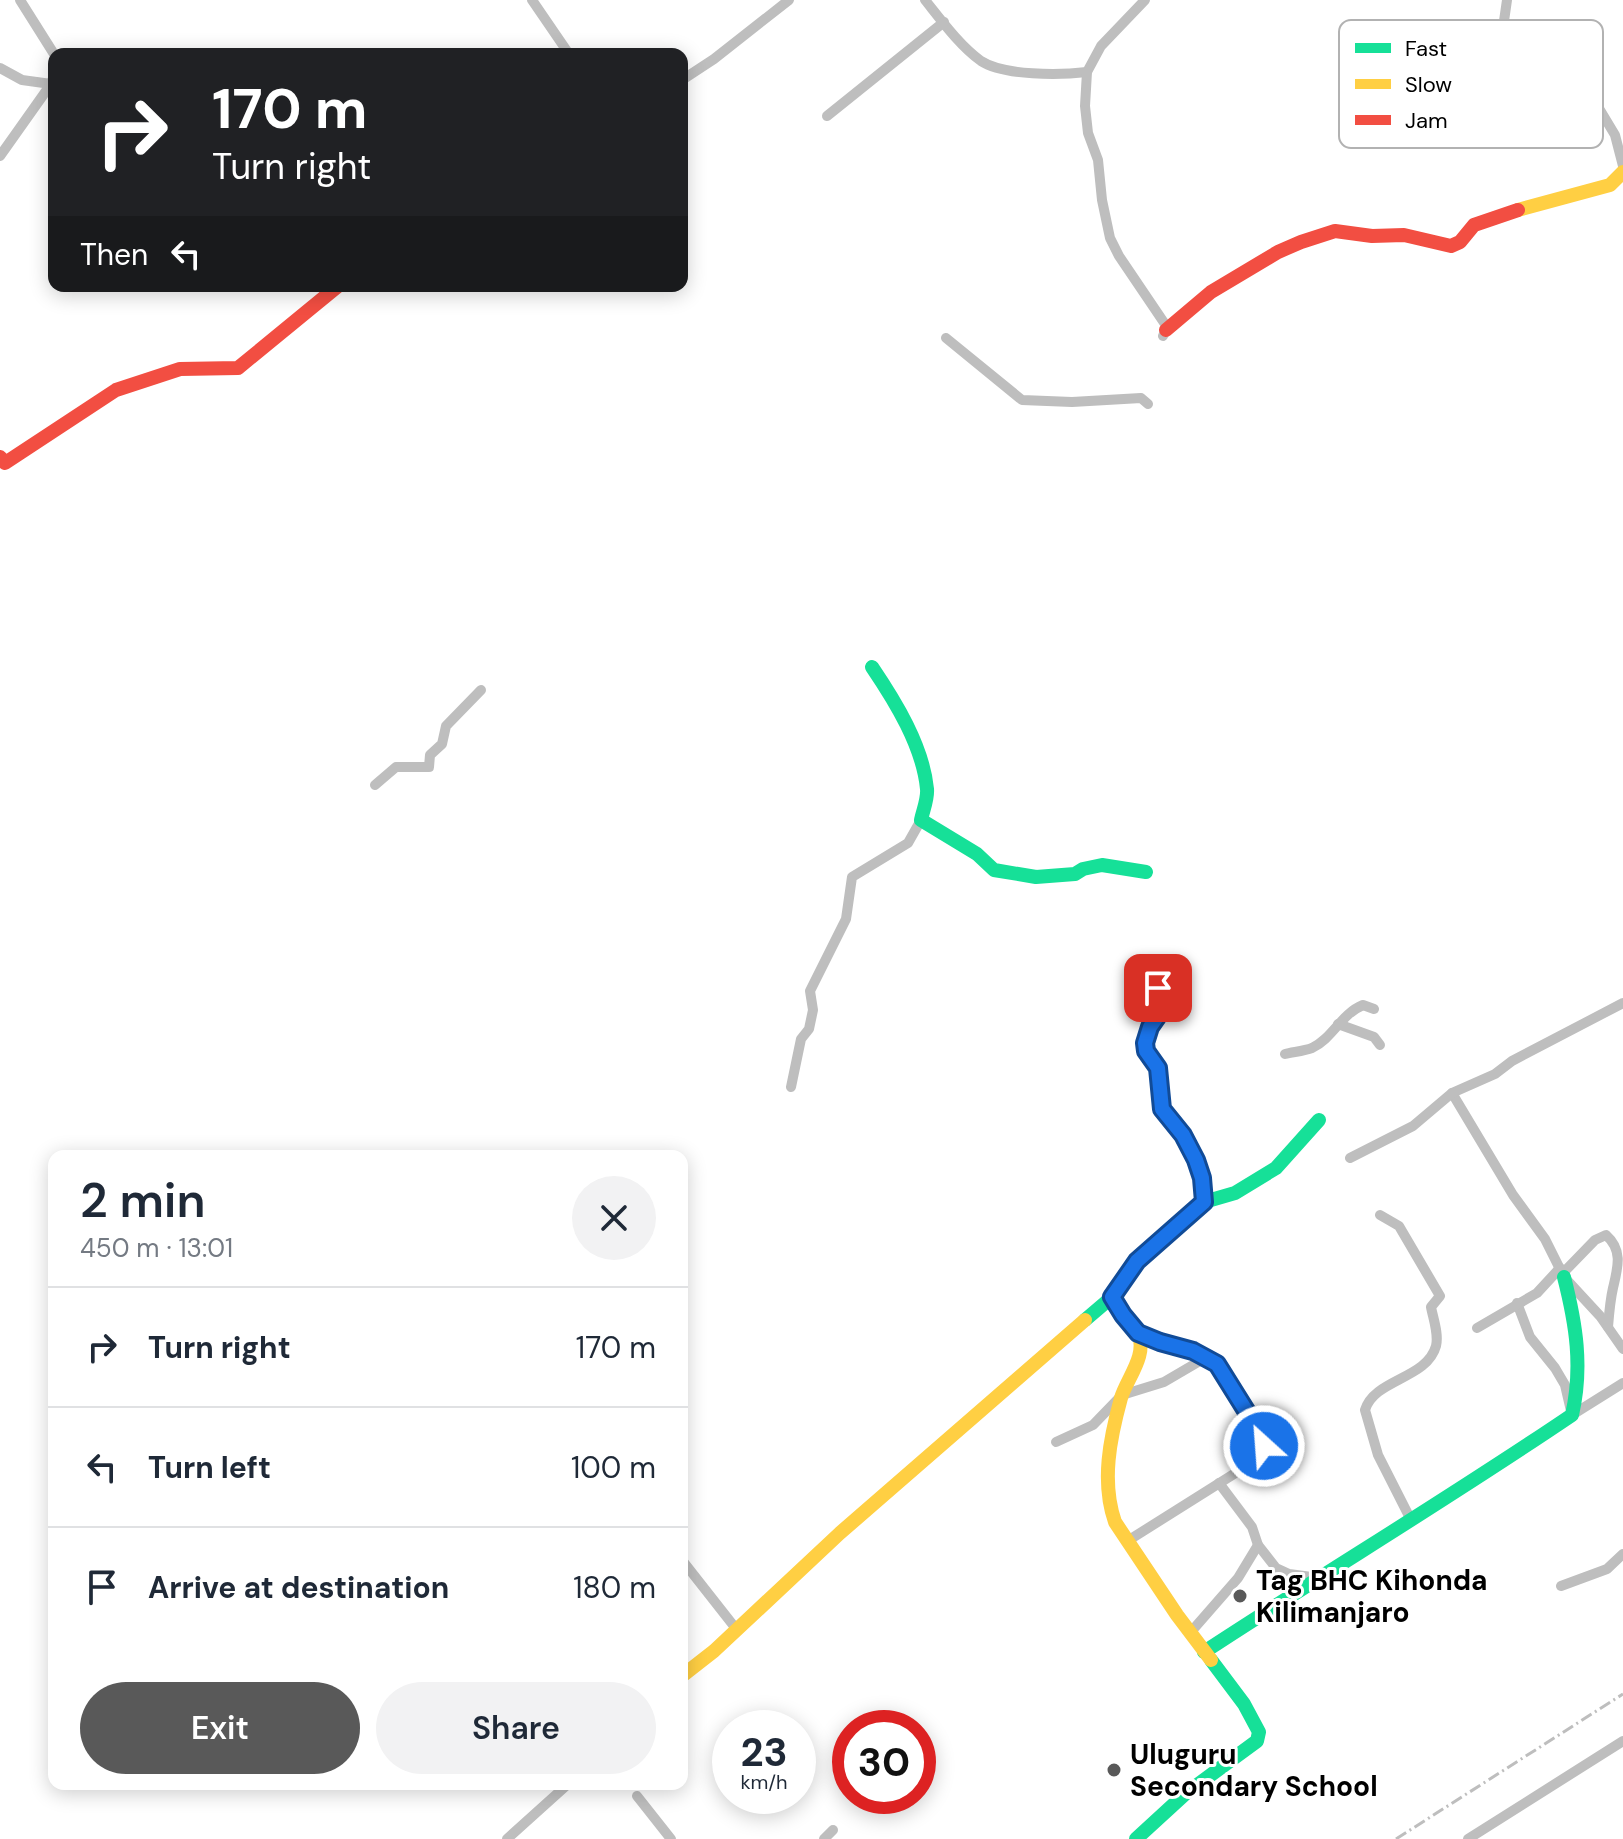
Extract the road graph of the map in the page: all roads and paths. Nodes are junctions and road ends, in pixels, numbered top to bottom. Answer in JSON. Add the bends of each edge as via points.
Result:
{"nodes":[{"id":1,"x":20,"y":0,"type":"edge"},
{"id":2,"x":532,"y":0,"type":"edge"},
{"id":3,"x":789,"y":0,"type":"edge"},
{"id":4,"x":925,"y":0,"type":"edge"},
{"id":5,"x":1145,"y":0,"type":"edge"},
{"id":6,"x":1507,"y":0,"type":"edge"},
{"id":7,"x":1504,"y":20,"type":"edge"},
{"id":8,"x":944,"y":22,"type":"junction"},
{"id":9,"x":50,"y":48,"type":"edge"},
{"id":10,"x":565,"y":48,"type":"edge"},
{"id":11,"x":0,"y":68,"type":"edge"},
{"id":12,"x":1087,"y":72,"type":"junction"},
{"id":13,"x":688,"y":76,"type":"edge"},
{"id":14,"x":48,"y":79,"type":"edge"},
{"id":15,"x":48,"y":86,"type":"edge"},
{"id":16,"x":1603,"y":115,"type":"edge"},
{"id":17,"x":827,"y":116,"type":"dead end"},
{"id":18,"x":0,"y":156,"type":"edge"},
{"id":19,"x":1623,"y":166,"type":"edge"},
{"id":20,"x":1623,"y":172,"type":"edge"},
{"id":21,"x":331,"y":292,"type":"edge"},
{"id":22,"x":1165,"y":333,"type":"joint"},
{"id":23,"x":946,"y":338,"type":"dead end"},
{"id":24,"x":1148,"y":404,"type":"dead end"},
{"id":25,"x":0,"y":457,"type":"edge"},
{"id":26,"x":872,"y":667,"type":"dead end"},
{"id":27,"x":481,"y":690,"type":"dead end"},
{"id":28,"x":375,"y":785,"type":"dead end"},
{"id":29,"x":921,"y":820,"type":"junction"},
{"id":30,"x":1146,"y":872,"type":"dead end"},
{"id":31,"x":1158,"y":988,"type":"dead end"},
{"id":32,"x":1623,"y":1003,"type":"edge"},
{"id":33,"x":1374,"y":1009,"type":"dead end"},
{"id":34,"x":1338,"y":1024,"type":"junction"},
{"id":35,"x":1380,"y":1045,"type":"dead end"},
{"id":36,"x":1285,"y":1054,"type":"dead end"},
{"id":37,"x":791,"y":1087,"type":"dead end"},
{"id":38,"x":1452,"y":1093,"type":"junction"},
{"id":39,"x":1319,"y":1120,"type":"dead end"},
{"id":40,"x":1350,"y":1158,"type":"dead end"},
{"id":41,"x":1204,"y":1202,"type":"junction"},
{"id":42,"x":1380,"y":1215,"type":"dead end"},
{"id":43,"x":1562,"y":1273,"type":"junction"},
{"id":44,"x":1112,"y":1297,"type":"junction"},
{"id":45,"x":1517,"y":1303,"type":"junction"},
{"id":46,"x":1608,"y":1327,"type":"junction"},
{"id":47,"x":1477,"y":1328,"type":"dead end"},
{"id":48,"x":1138,"y":1333,"type":"junction"},
{"id":49,"x":1623,"y":1349,"type":"edge"},
{"id":50,"x":1205,"y":1358,"type":"junction"},
{"id":51,"x":1623,"y":1383,"type":"edge"},
{"id":52,"x":1122,"y":1395,"type":"junction"},
{"id":53,"x":1572,"y":1415,"type":"junction"},
{"id":54,"x":1056,"y":1442,"type":"dead end"},
{"id":55,"x":1219,"y":1483,"type":"junction"},
{"id":56,"x":1411,"y":1520,"type":"junction"},
{"id":57,"x":1129,"y":1540,"type":"junction"},
{"id":58,"x":1258,"y":1545,"type":"junction"},
{"id":59,"x":1623,"y":1554,"type":"edge"},
{"id":60,"x":688,"y":1568,"type":"edge"},
{"id":61,"x":1319,"y":1578,"type":"junction"},
{"id":62,"x":1561,"y":1586,"type":"dead end"},
{"id":63,"x":737,"y":1630,"type":"junction"},
{"id":64,"x":1190,"y":1633,"type":"junction"},
{"id":65,"x":1204,"y":1652,"type":"junction"},
{"id":66,"x":688,"y":1671,"type":"edge"},
{"id":67,"x":1623,"y":1741,"type":"edge"},
{"id":68,"x":561,"y":1790,"type":"edge"},
{"id":69,"x":637,"y":1796,"type":"dead end"},
{"id":70,"x":833,"y":1830,"type":"dead end"},
{"id":71,"x":507,"y":1839,"type":"edge"},
{"id":72,"x":671,"y":1839,"type":"edge"},
{"id":73,"x":824,"y":1839,"type":"edge"},
{"id":74,"x":1136,"y":1839,"type":"edge"},
{"id":75,"x":1468,"y":1839,"type":"edge"}],
"edges":[{"from":1,"to":9,"type":"street"},
{"from":2,"to":10,"type":"street"},
{"from":3,"to":13,"type":"street"},
{"from":4,"to":8,"type":"street"},
{"from":5,"to":12,"type":"street","via":[[1101,46]]},
{"from":6,"to":7,"type":"street"},
{"from":8,"to":12,"type":"street","via":[[979,60],[993,67],[1065,75]]},
{"from":8,"to":17,"type":"street"},
{"from":11,"to":14,"type":"street","via":[[22,80]]},
{"from":12,"to":22,"type":"street","via":[[1088,133],[1098,160],[1110,238],[1167,327]]},
{"from":15,"to":18,"type":"street"},
{"from":16,"to":19,"type":"street"},
{"from":20,"to":22,"type":"street","via":[[1610,185],[1474,225],[1451,246],[1404,235],[1335,231],[1301,242],[1211,292]]},
{"from":21,"to":25,"type":"street","via":[[238,368],[180,369],[116,390],[5,463]]},
{"from":23,"to":24,"type":"street","via":[[1022,400],[1141,398]]},
{"from":26,"to":29,"type":"street","via":[[918,757],[927,791]]},
{"from":27,"to":28,"type":"street","via":[[446,726],[429,767],[396,767]]},
{"from":29,"to":30,"type":"street","via":[[994,870],[1036,877],[1075,874],[1102,865]]},
{"from":29,"to":37,"type":"street","via":[[908,843],[852,877],[846,919],[810,991],[813,1010]]},
{"from":31,"to":41,"type":"street","via":[[1157,1017],[1146,1051],[1158,1068],[1162,1109],[1196,1160]]},
{"from":32,"to":38,"type":"street"},
{"from":33,"to":34,"type":"street","via":[[1363,1005],[1351,1010]]},
{"from":34,"to":35,"type":"street","via":[[1374,1037]]},
{"from":34,"to":36,"type":"street","via":[[1311,1048]]},
{"from":38,"to":40,"type":"street","via":[[1413,1126]]},
{"from":38,"to":43,"type":"street"},
{"from":39,"to":41,"type":"street","via":[[1276,1168],[1235,1193]]},
{"from":41,"to":44,"type":"street","via":[[1137,1261]]},
{"from":42,"to":56,"type":"street","via":[[1399,1226],[1440,1296],[1431,1307],[1436,1337],[1431,1356],[1371,1398],[1365,1410],[1378,1455]]},
{"from":43,"to":45,"type":"street"},
{"from":43,"to":46,"type":"street"},
{"from":43,"to":46,"type":"street","via":[[1595,1240],[1606,1235],[1613,1240],[1621,1259]]},
{"from":43,"to":53,"type":"street","via":[[1581,1363]]},
{"from":44,"to":48,"type":"street"},
{"from":44,"to":63,"type":"street","via":[[840,1533]]},
{"from":45,"to":47,"type":"street"},
{"from":45,"to":53,"type":"street","via":[[1530,1337],[1565,1385]]},
{"from":46,"to":49,"type":"street"},
{"from":48,"to":50,"type":"street"},
{"from":48,"to":52,"type":"street","via":[[1136,1365]]},
{"from":50,"to":52,"type":"street","via":[[1164,1382]]},
{"from":50,"to":55,"type":"street","via":[[1217,1364],[1264,1446],[1260,1456]]},
{"from":51,"to":53,"type":"street"},
{"from":52,"to":54,"type":"street","via":[[1093,1425]]},
{"from":52,"to":57,"type":"street","via":[[1107,1484],[1115,1522]]},
{"from":53,"to":56,"type":"street"},
{"from":55,"to":57,"type":"street"},
{"from":55,"to":58,"type":"street","via":[[1252,1527]]},
{"from":56,"to":61,"type":"street"},
{"from":57,"to":64,"type":"street"},
{"from":58,"to":61,"type":"street","via":[[1276,1568]]},
{"from":58,"to":64,"type":"street","via":[[1238,1578]]},
{"from":59,"to":62,"type":"street","via":[[1607,1569]]},
{"from":60,"to":63,"type":"street"},
{"from":61,"to":65,"type":"street"},
{"from":63,"to":66,"type":"street"},
{"from":64,"to":65,"type":"street"},
{"from":65,"to":74,"type":"street","via":[[1253,1719],[1257,1741],[1185,1794]]},
{"from":67,"to":75,"type":"street"},
{"from":68,"to":71,"type":"street"},
{"from":69,"to":72,"type":"street"},
{"from":70,"to":73,"type":"street"}]}
